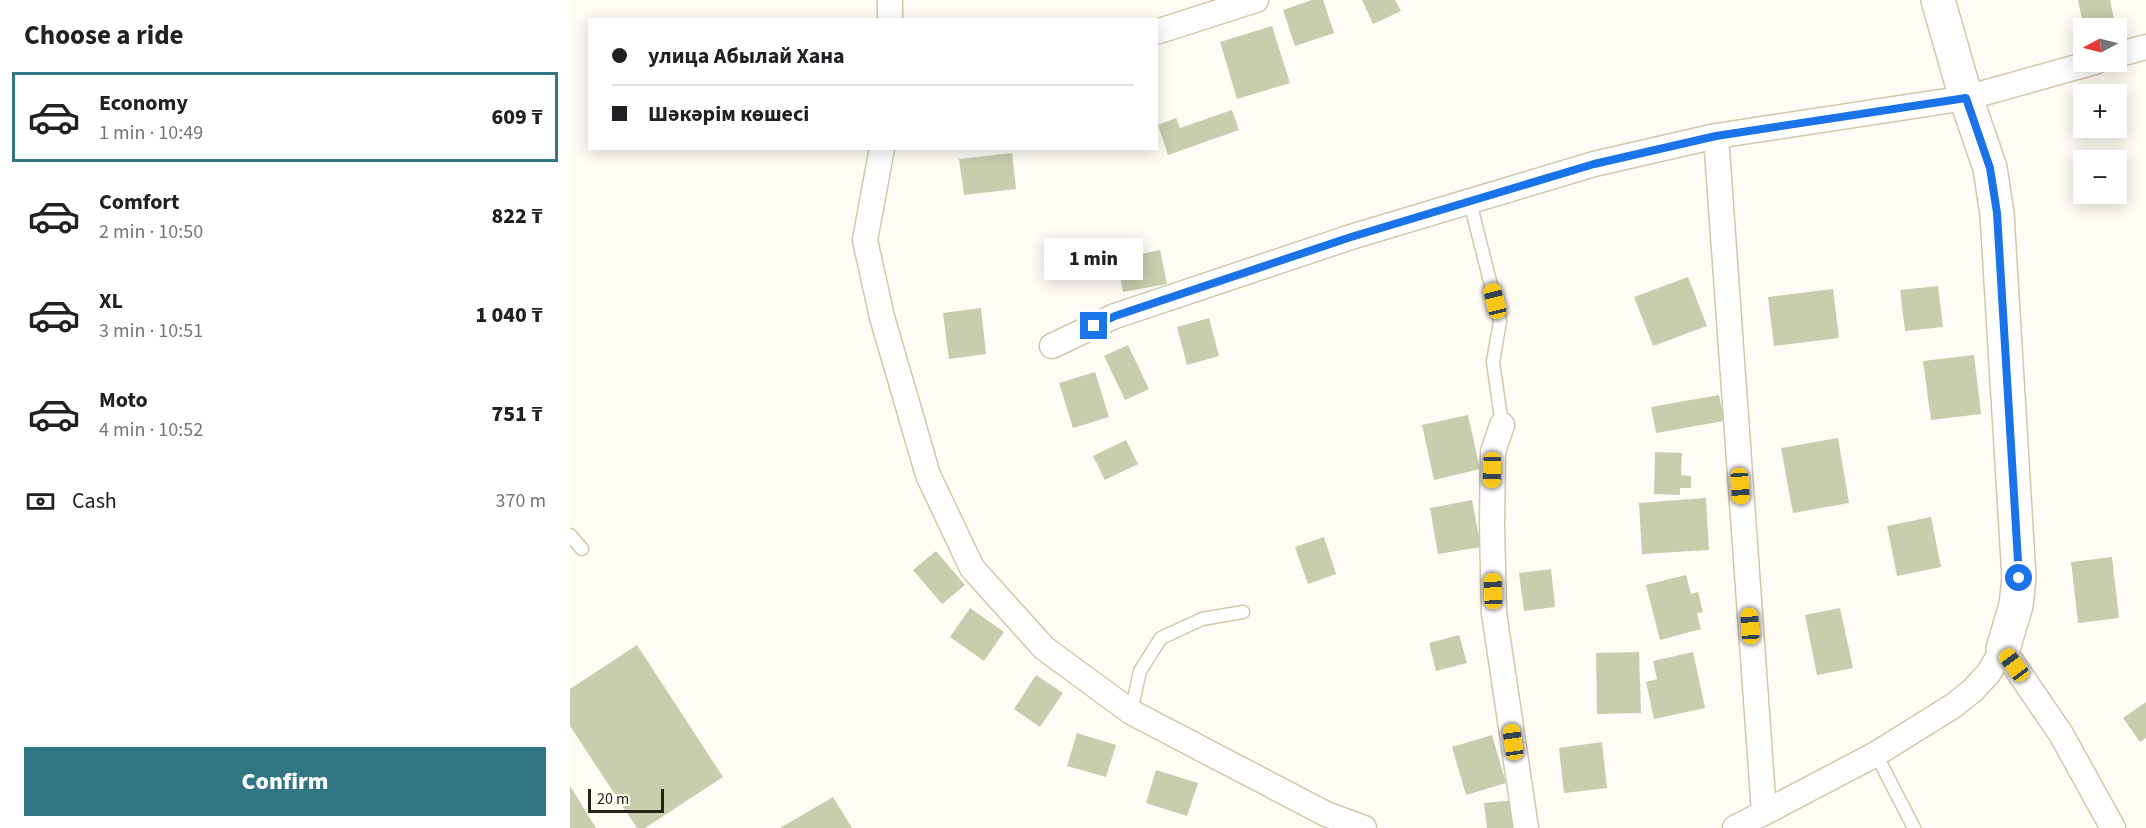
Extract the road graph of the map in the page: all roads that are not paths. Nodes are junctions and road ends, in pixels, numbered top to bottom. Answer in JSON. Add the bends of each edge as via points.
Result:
{"nodes":[{"id":1,"x":890,"y":0,"type":"edge"},
{"id":2,"x":1256,"y":0,"type":"edge"},
{"id":3,"x":1938,"y":0,"type":"edge"},
{"id":4,"x":890,"y":18,"type":"edge"},
{"id":5,"x":1158,"y":31,"type":"edge"},
{"id":6,"x":2146,"y":47,"type":"edge"},
{"id":7,"x":2127,"y":52,"type":"edge"},
{"id":8,"x":2073,"y":68,"type":"edge"},
{"id":9,"x":1966,"y":98,"type":"junction"},
{"id":10,"x":1716,"y":136,"type":"junction"},
{"id":11,"x":882,"y":150,"type":"edge"},
{"id":12,"x":1470,"y":201,"type":"junction"},
{"id":13,"x":1052,"y":346,"type":"dead end"},
{"id":14,"x":1502,"y":424,"type":"joint"},
{"id":15,"x":570,"y":535,"type":"edge"},
{"id":16,"x":582,"y":549,"type":"dead end"},
{"id":17,"x":1244,"y":612,"type":"dead end"},
{"id":18,"x":2003,"y":650,"type":"junction"},
{"id":19,"x":1131,"y":712,"type":"junction"},
{"id":20,"x":1876,"y":753,"type":"junction"},
{"id":21,"x":1764,"y":812,"type":"junction"},
{"id":22,"x":1364,"y":828,"type":"edge"},
{"id":23,"x":1526,"y":828,"type":"edge"},
{"id":24,"x":1736,"y":828,"type":"edge"},
{"id":25,"x":1914,"y":828,"type":"edge"},
{"id":26,"x":2113,"y":828,"type":"edge"}],
"edges":[{"from":1,"to":4,"type":"street"},
{"from":2,"to":5,"type":"street"},
{"from":3,"to":9,"type":"street"},
{"from":6,"to":7,"type":"street"},
{"from":8,"to":9,"type":"street"},
{"from":9,"to":10,"type":"street"},
{"from":9,"to":18,"type":"street","via":[[1990,168],[1997,213],[2019,578]]},
{"from":10,"to":12,"type":"street","via":[[1594,164]]},
{"from":10,"to":21,"type":"street"},
{"from":11,"to":19,"type":"street","via":[[865,240],[882,317],[928,475],[972,568],[1044,648]]},
{"from":12,"to":13,"type":"street","via":[[1115,316]]},
{"from":12,"to":14,"type":"lane","via":[[1500,321],[1493,362]]},
{"from":14,"to":23,"type":"street","via":[[1493,452],[1494,613]]},
{"from":15,"to":16,"type":"lane"},
{"from":17,"to":19,"type":"lane","via":[[1202,619],[1161,638],[1140,671]]},
{"from":18,"to":20,"type":"street","via":[[1972,691]]},
{"from":18,"to":26,"type":"street","via":[[2061,734]]},
{"from":19,"to":22,"type":"street","via":[[1326,814]]},
{"from":20,"to":21,"type":"street"},
{"from":20,"to":25,"type":"lane"},
{"from":21,"to":24,"type":"street"}]}
